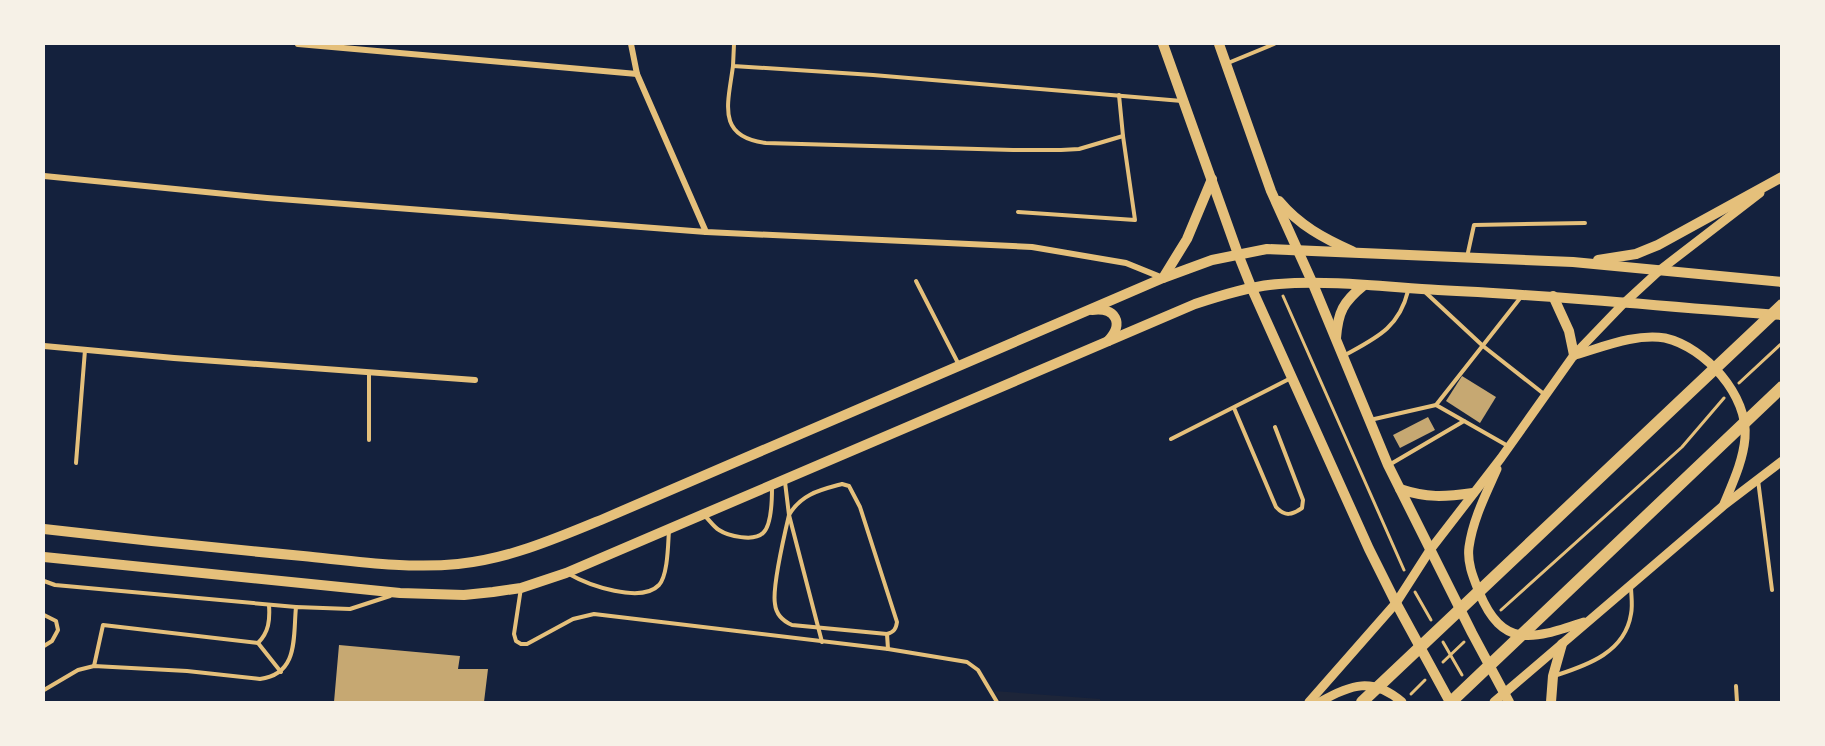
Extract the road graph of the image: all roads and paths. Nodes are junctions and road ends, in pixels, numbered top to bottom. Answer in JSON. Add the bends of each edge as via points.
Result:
{"nodes":[{"id":1,"x":298,"y":44,"type":"edge"},
{"id":2,"x":631,"y":44,"type":"edge"},
{"id":3,"x":734,"y":44,"type":"edge"},
{"id":4,"x":1163,"y":44,"type":"edge"},
{"id":5,"x":1219,"y":44,"type":"edge"},
{"id":6,"x":1274,"y":44,"type":"edge"},
{"id":7,"x":1226,"y":63,"type":"junction"},
{"id":8,"x":733,"y":66,"type":"junction"},
{"id":9,"x":637,"y":74,"type":"junction"},
{"id":10,"x":1119,"y":95,"type":"junction"},
{"id":11,"x":1183,"y":102,"type":"junction"},
{"id":12,"x":1123,"y":136,"type":"junction"},
{"id":13,"x":44,"y":176,"type":"edge"},
{"id":14,"x":1782,"y":177,"type":"edge"},
{"id":15,"x":1212,"y":179,"type":"junction"},
{"id":16,"x":1271,"y":191,"type":"junction"},
{"id":17,"x":1018,"y":212,"type":"dead end"},
{"id":18,"x":1585,"y":223,"type":"dead end"},
{"id":19,"x":706,"y":232,"type":"junction"},
{"id":20,"x":1297,"y":250,"type":"junction"},
{"id":21,"x":1238,"y":254,"type":"junction"},
{"id":22,"x":1357,"y":254,"type":"junction"},
{"id":23,"x":1466,"y":258,"type":"junction"},
{"id":24,"x":1573,"y":262,"type":"junction"},
{"id":25,"x":1660,"y":270,"type":"junction"},
{"id":26,"x":1163,"y":278,"type":"junction"},
{"id":27,"x":916,"y":281,"type":"dead end"},
{"id":28,"x":1782,"y":282,"type":"edge"},
{"id":29,"x":1278,"y":284,"type":"junction"},
{"id":30,"x":1313,"y":284,"type":"junction"},
{"id":31,"x":1364,"y":285,"type":"junction"},
{"id":32,"x":1409,"y":288,"type":"junction"},
{"id":33,"x":1252,"y":289,"type":"junction"},
{"id":34,"x":1422,"y":289,"type":"junction"},
{"id":35,"x":1523,"y":294,"type":"junction"},
{"id":36,"x":1553,"y":296,"type":"junction"},
{"id":37,"x":1623,"y":304,"type":"junction"},
{"id":38,"x":1782,"y":305,"type":"edge"},
{"id":39,"x":1079,"y":312,"type":"junction"},
{"id":40,"x":1782,"y":315,"type":"edge"},
{"id":41,"x":1335,"y":342,"type":"junction"},
{"id":42,"x":1106,"y":343,"type":"junction"},
{"id":43,"x":1782,"y":343,"type":"edge"},
{"id":44,"x":44,"y":345,"type":"edge"},
{"id":45,"x":1484,"y":346,"type":"junction"},
{"id":46,"x":85,"y":349,"type":"junction"},
{"id":47,"x":1574,"y":355,"type":"junction"},
{"id":48,"x":1342,"y":357,"type":"junction"},
{"id":49,"x":959,"y":365,"type":"junction"},
{"id":50,"x":369,"y":372,"type":"junction"},
{"id":51,"x":1292,"y":377,"type":"junction"},
{"id":52,"x":475,"y":380,"type":"dead end"},
{"id":53,"x":1782,"y":387,"type":"edge"},
{"id":54,"x":1732,"y":390,"type":"junction"},
{"id":55,"x":1545,"y":395,"type":"junction"},
{"id":56,"x":1436,"y":405,"type":"junction"},
{"id":57,"x":1234,"y":408,"type":"junction"},
{"id":58,"x":1369,"y":420,"type":"junction"},
{"id":59,"x":1464,"y":421,"type":"junction"},
{"id":60,"x":1275,"y":427,"type":"dead end"},
{"id":61,"x":1171,"y":439,"type":"dead end"},
{"id":62,"x":369,"y":440,"type":"dead end"},
{"id":63,"x":1509,"y":446,"type":"junction"},
{"id":64,"x":1501,"y":458,"type":"junction"},
{"id":65,"x":1782,"y":461,"type":"edge"},
{"id":66,"x":75,"y":463,"type":"dead end"},
{"id":67,"x":1388,"y":465,"type":"junction"},
{"id":68,"x":785,"y":479,"type":"junction"},
{"id":69,"x":1758,"y":480,"type":"junction"},
{"id":70,"x":772,"y":485,"type":"junction"},
{"id":71,"x":1400,"y":489,"type":"junction"},
{"id":72,"x":1473,"y":493,"type":"junction"},
{"id":73,"x":1723,"y":506,"type":"junction"},
{"id":74,"x":703,"y":514,"type":"junction"},
{"id":75,"x":789,"y":515,"type":"junction"},
{"id":76,"x":669,"y":528,"type":"junction"},
{"id":77,"x":44,"y":529,"type":"edge"},
{"id":78,"x":1430,"y":550,"type":"junction"},
{"id":79,"x":44,"y":556,"type":"edge"},
{"id":80,"x":566,"y":573,"type":"junction"},
{"id":81,"x":44,"y":581,"type":"edge"},
{"id":82,"x":1409,"y":581,"type":"junction"},
{"id":83,"x":1631,"y":585,"type":"junction"},
{"id":84,"x":521,"y":588,"type":"junction"},
{"id":85,"x":1772,"y":590,"type":"dead end"},
{"id":86,"x":400,"y":593,"type":"junction"},
{"id":87,"x":1396,"y":603,"type":"junction"},
{"id":88,"x":269,"y":605,"type":"junction"},
{"id":89,"x":297,"y":606,"type":"junction"},
{"id":90,"x":44,"y":615,"type":"edge"},
{"id":91,"x":1492,"y":618,"type":"junction"},
{"id":92,"x":1592,"y":620,"type":"junction"},
{"id":93,"x":1434,"y":627,"type":"dead end"},
{"id":94,"x":819,"y":628,"type":"junction"},
{"id":95,"x":1472,"y":633,"type":"junction"},
{"id":96,"x":887,"y":634,"type":"junction"},
{"id":97,"x":1440,"y":636,"type":"dead end"},
{"id":98,"x":822,"y":642,"type":"junction"},
{"id":99,"x":258,"y":643,"type":"junction"},
{"id":100,"x":1562,"y":644,"type":"junction"},
{"id":101,"x":44,"y":646,"type":"edge"},
{"id":102,"x":888,"y":649,"type":"junction"},
{"id":103,"x":1450,"y":655,"type":"junction"},
{"id":104,"x":94,"y":666,"type":"junction"},
{"id":105,"x":1434,"y":671,"type":"junction"},
{"id":106,"x":281,"y":672,"type":"junction"},
{"id":107,"x":1553,"y":676,"type":"junction"},
{"id":108,"x":1466,"y":683,"type":"dead end"},
{"id":109,"x":1736,"y":686,"type":"dead end"},
{"id":110,"x":44,"y":690,"type":"edge"},
{"id":111,"x":1411,"y":695,"type":"dead end"},
{"id":112,"x":1507,"y":698,"type":"edge"},
{"id":113,"x":997,"y":702,"type":"edge"},
{"id":114,"x":1309,"y":702,"type":"edge"},
{"id":115,"x":1320,"y":702,"type":"edge"},
{"id":116,"x":1362,"y":702,"type":"edge"},
{"id":117,"x":1402,"y":702,"type":"edge"},
{"id":118,"x":1451,"y":702,"type":"edge"},
{"id":119,"x":1494,"y":702,"type":"edge"},
{"id":120,"x":1551,"y":702,"type":"edge"},
{"id":121,"x":1737,"y":702,"type":"edge"}],
"edges":[{"from":1,"to":9,"type":"street"},
{"from":2,"to":9,"type":"street"},
{"from":3,"to":8,"type":"lane"},
{"from":4,"to":11,"type":"main road"},
{"from":5,"to":7,"type":"main road"},
{"from":6,"to":7,"type":"lane"},
{"from":7,"to":16,"type":"main road"},
{"from":8,"to":10,"type":"lane"},
{"from":8,"to":12,"type":"lane","via":[[728,115],[731,126],[750,141],[1061,150]]},
{"from":9,"to":19,"type":"street"},
{"from":10,"to":11,"type":"lane"},
{"from":10,"to":12,"type":"lane"},
{"from":11,"to":15,"type":"main road"},
{"from":12,"to":17,"type":"lane","via":[[1135,220]]},
{"from":13,"to":19,"type":"street","via":[[267,198]]},
{"from":14,"to":24,"type":"main road","via":[[1647,250]]},
{"from":14,"to":25,"type":"street"},
{"from":15,"to":21,"type":"main road"},
{"from":15,"to":26,"type":"main road","via":[[1187,239]]},
{"from":16,"to":20,"type":"main road"},
{"from":16,"to":22,"type":"main road","via":[[1314,233]]},
{"from":18,"to":23,"type":"lane","via":[[1474,225]]},
{"from":19,"to":26,"type":"street","via":[[1032,247],[1126,263]]},
{"from":20,"to":21,"type":"main road","via":[[1267,249]]},
{"from":20,"to":22,"type":"main road"},
{"from":20,"to":30,"type":"main road"},
{"from":21,"to":26,"type":"main road"},
{"from":21,"to":33,"type":"main road"},
{"from":22,"to":23,"type":"main road"},
{"from":23,"to":24,"type":"main road"},
{"from":24,"to":25,"type":"main road"},
{"from":25,"to":28,"type":"main road"},
{"from":25,"to":37,"type":"street"},
{"from":26,"to":39,"type":"main road"},
{"from":27,"to":49,"type":"lane"},
{"from":29,"to":30,"type":"main road"},
{"from":29,"to":33,"type":"main road"},
{"from":29,"to":82,"type":"path"},
{"from":30,"to":31,"type":"main road"},
{"from":30,"to":41,"type":"main road"},
{"from":31,"to":32,"type":"main road"},
{"from":31,"to":41,"type":"main road","via":[[1342,309]]},
{"from":32,"to":34,"type":"main road"},
{"from":32,"to":48,"type":"lane","via":[[1404,307],[1387,329]]},
{"from":33,"to":42,"type":"main road","via":[[1195,304]]},
{"from":33,"to":51,"type":"main road"},
{"from":34,"to":35,"type":"main road"},
{"from":34,"to":45,"type":"lane"},
{"from":35,"to":36,"type":"main road"},
{"from":35,"to":45,"type":"lane"},
{"from":36,"to":37,"type":"main road"},
{"from":36,"to":47,"type":"main road","via":[[1569,331]]},
{"from":37,"to":40,"type":"main road"},
{"from":37,"to":47,"type":"street"},
{"from":38,"to":116,"type":"main road"},
{"from":39,"to":42,"type":"main road","via":[[1103,309],[1112,313],[1118,328]]},
{"from":39,"to":49,"type":"main road"},
{"from":41,"to":48,"type":"main road"},
{"from":42,"to":68,"type":"main road"},
{"from":43,"to":54,"type":"path"},
{"from":44,"to":46,"type":"street"},
{"from":45,"to":55,"type":"lane"},
{"from":45,"to":56,"type":"lane"},
{"from":46,"to":50,"type":"street"},
{"from":46,"to":66,"type":"lane"},
{"from":47,"to":54,"type":"street","via":[[1641,338],[1665,339],[1688,348],[1714,367]]},
{"from":47,"to":55,"type":"street"},
{"from":48,"to":58,"type":"main road"},
{"from":49,"to":77,"type":"main road","via":[[602,520],[497,558],[411,566]]},
{"from":50,"to":52,"type":"street"},
{"from":50,"to":62,"type":"lane"},
{"from":51,"to":57,"type":"lane"},
{"from":51,"to":87,"type":"main road"},
{"from":53,"to":118,"type":"main road"},
{"from":54,"to":73,"type":"street","via":[[1742,411],[1746,437]]},
{"from":54,"to":91,"type":"path","via":[[1682,447]]},
{"from":55,"to":63,"type":"street"},
{"from":56,"to":58,"type":"lane"},
{"from":56,"to":59,"type":"lane"},
{"from":57,"to":60,"type":"lane","via":[[1273,500],[1281,513],[1288,515],[1302,508],[1303,500]]},
{"from":57,"to":61,"type":"lane"},
{"from":58,"to":67,"type":"main road"},
{"from":59,"to":63,"type":"lane"},
{"from":59,"to":67,"type":"lane"},
{"from":63,"to":64,"type":"street"},
{"from":64,"to":72,"type":"street"},
{"from":64,"to":91,"type":"street","via":[[1476,519],[1469,549],[1470,570]]},
{"from":65,"to":69,"type":"street"},
{"from":67,"to":71,"type":"main road"},
{"from":68,"to":70,"type":"main road"},
{"from":68,"to":75,"type":"lane"},
{"from":69,"to":73,"type":"street"},
{"from":69,"to":85,"type":"lane"},
{"from":70,"to":74,"type":"main road"},
{"from":70,"to":74,"type":"lane","via":[[766,529],[756,537],[728,534]]},
{"from":71,"to":72,"type":"main road","via":[[1427,497]]},
{"from":71,"to":78,"type":"main road"},
{"from":72,"to":78,"type":"street"},
{"from":73,"to":83,"type":"street"},
{"from":74,"to":76,"type":"main road"},
{"from":75,"to":94,"type":"lane"},
{"from":75,"to":94,"type":"lane","via":[[775,603],[784,621]]},
{"from":75,"to":96,"type":"lane","via":[[806,496],[842,484],[849,486],[860,507],[897,622],[893,632]]},
{"from":76,"to":80,"type":"main road"},
{"from":76,"to":80,"type":"lane","via":[[663,578],[652,590],[625,592],[604,588]]},
{"from":78,"to":82,"type":"street"},
{"from":78,"to":95,"type":"main road"},
{"from":79,"to":86,"type":"main road"},
{"from":80,"to":84,"type":"main road"},
{"from":81,"to":88,"type":"lane"},
{"from":82,"to":87,"type":"street"},
{"from":82,"to":93,"type":"path"},
{"from":83,"to":92,"type":"street"},
{"from":83,"to":107,"type":"lane","via":[[1631,614],[1617,644],[1589,664]]},
{"from":84,"to":86,"type":"main road","via":[[464,595]]},
{"from":84,"to":98,"type":"lane","via":[[514,634],[520,644],[573,619],[594,614]]},
{"from":86,"to":89,"type":"lane","via":[[350,609]]},
{"from":87,"to":105,"type":"main road"},
{"from":87,"to":114,"type":"street"},
{"from":88,"to":89,"type":"lane"},
{"from":88,"to":99,"type":"lane","via":[[266,634]]},
{"from":89,"to":106,"type":"lane","via":[[292,651]]},
{"from":90,"to":101,"type":"lane","via":[[56,621],[58,630]]},
{"from":91,"to":92,"type":"street","via":[[1509,632],[1525,637]]},
{"from":92,"to":100,"type":"street"},
{"from":94,"to":96,"type":"lane"},
{"from":94,"to":98,"type":"lane"},
{"from":95,"to":103,"type":"path"},
{"from":95,"to":112,"type":"main road"},
{"from":96,"to":102,"type":"lane"},
{"from":97,"to":103,"type":"path"},
{"from":98,"to":102,"type":"lane"},
{"from":99,"to":104,"type":"lane","via":[[102,625]]},
{"from":99,"to":106,"type":"lane"},
{"from":100,"to":107,"type":"main road"},
{"from":100,"to":112,"type":"street"},
{"from":102,"to":113,"type":"lane","via":[[968,662],[978,670]]},
{"from":103,"to":105,"type":"path"},
{"from":103,"to":108,"type":"path"},
{"from":104,"to":106,"type":"lane","via":[[260,679]]},
{"from":104,"to":110,"type":"lane","via":[[78,670]]},
{"from":105,"to":111,"type":"path"},
{"from":105,"to":118,"type":"main road"},
{"from":107,"to":120,"type":"main road"},
{"from":109,"to":121,"type":"lane"},
{"from":112,"to":119,"type":"street"},
{"from":115,"to":117,"type":"street","via":[[1364,685],[1386,690]]}]}
